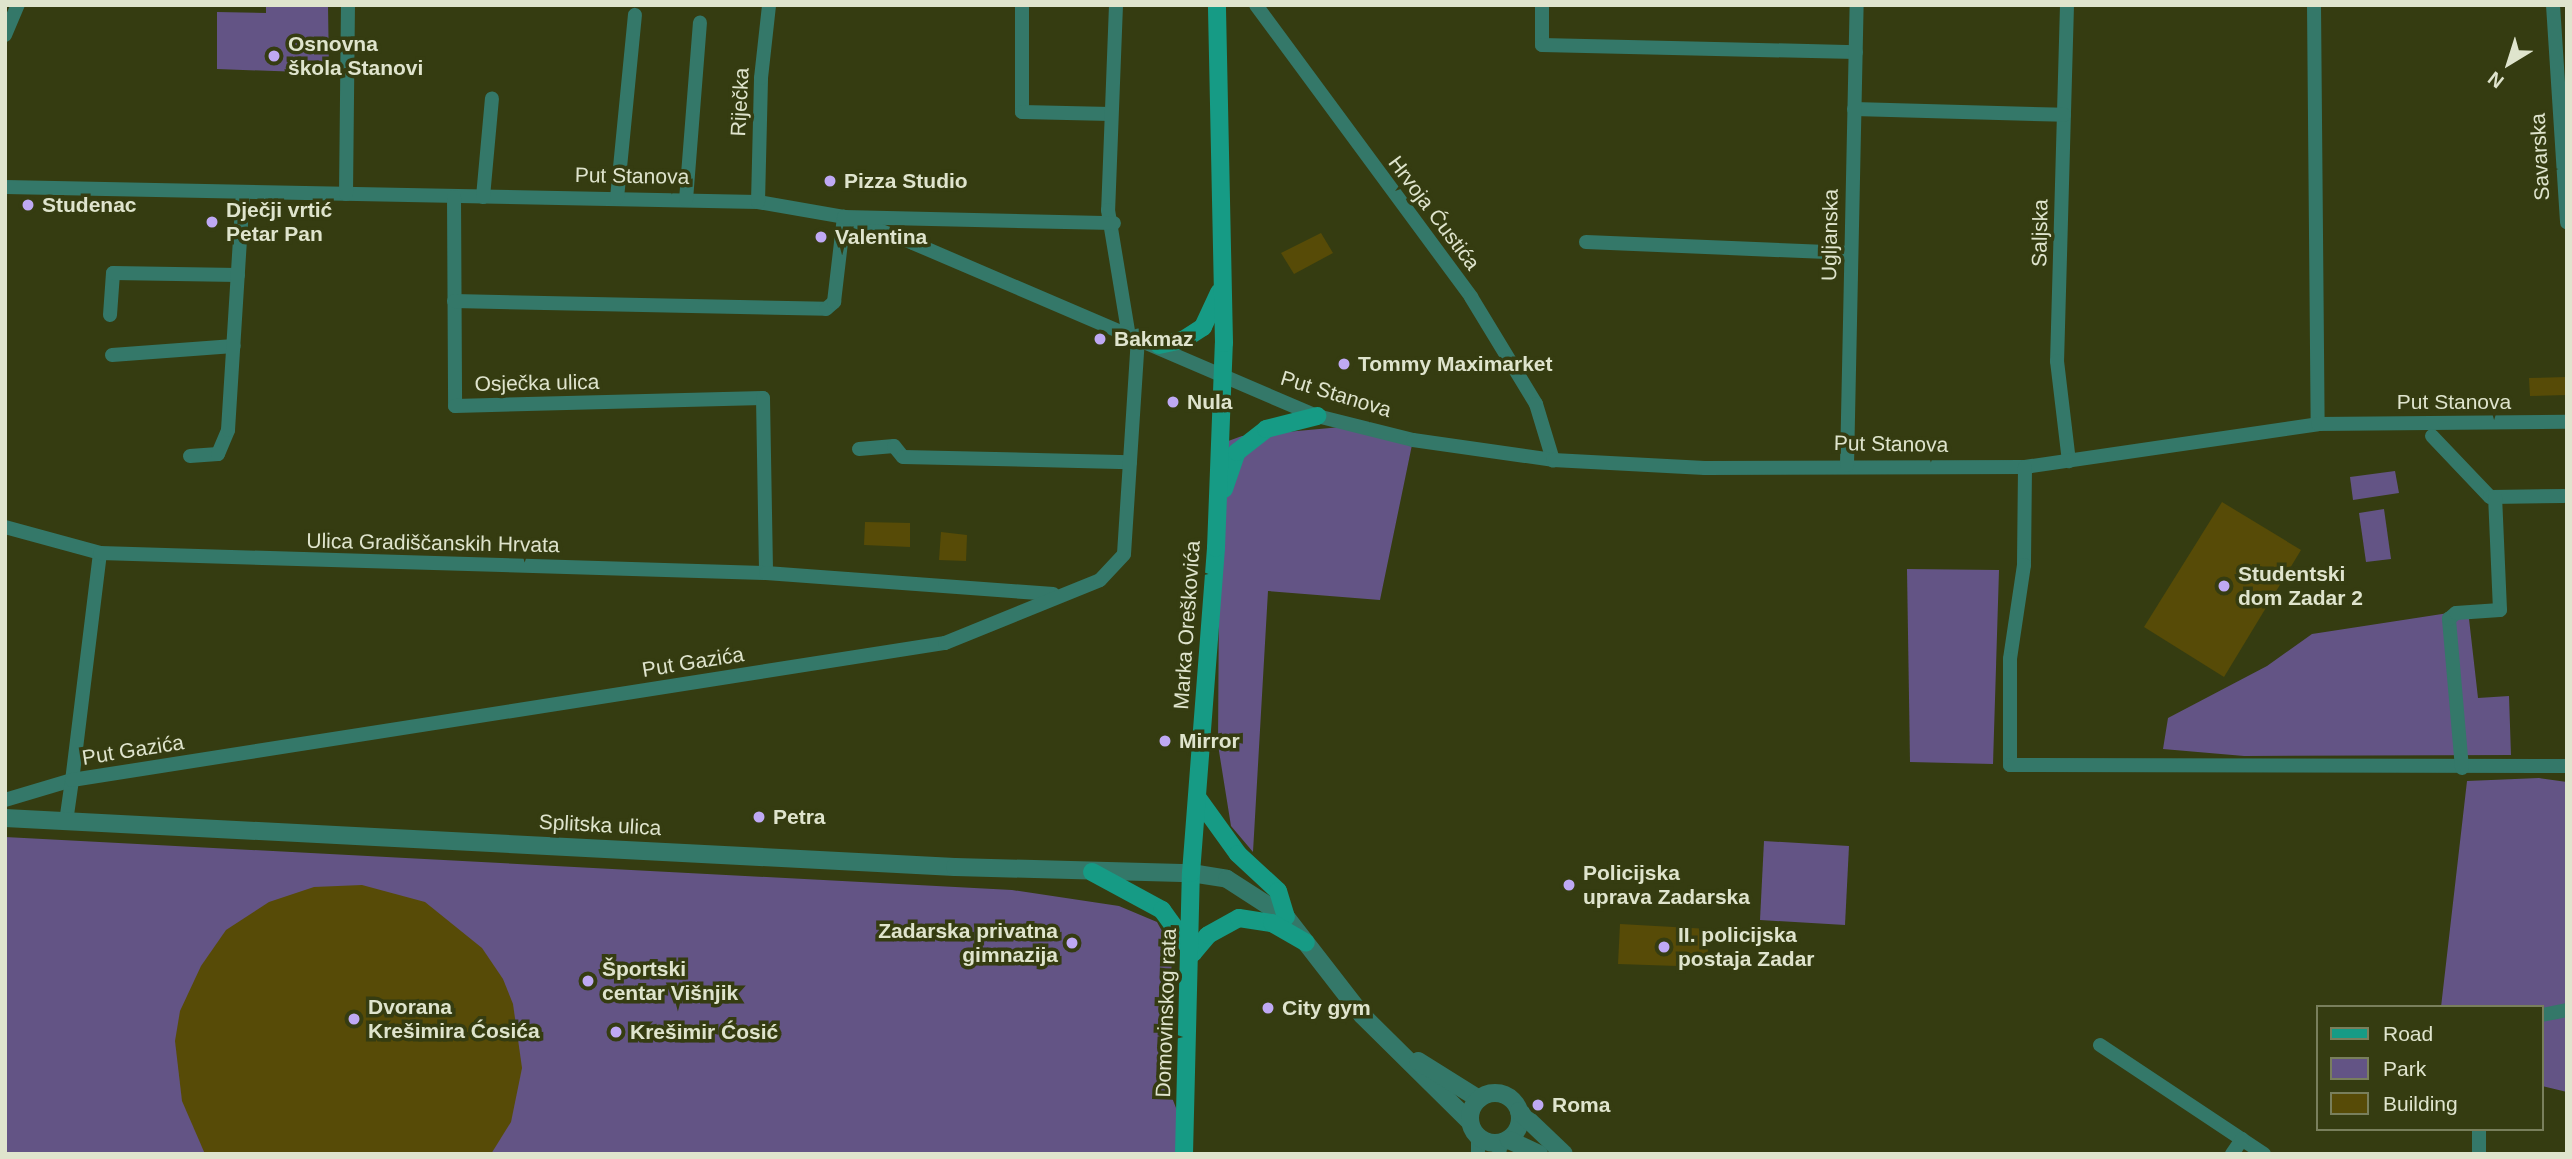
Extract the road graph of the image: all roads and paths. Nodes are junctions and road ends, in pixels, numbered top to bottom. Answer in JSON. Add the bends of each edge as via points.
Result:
{"nodes":[{"id":1,"x":19,"y":5,"type":"edge"},
{"id":2,"x":348,"y":5,"type":"edge"},
{"id":3,"x":769,"y":5,"type":"edge"},
{"id":4,"x":1022,"y":5,"type":"edge"},
{"id":5,"x":1116,"y":5,"type":"edge"},
{"id":6,"x":1217,"y":5,"type":"edge"},
{"id":7,"x":1256,"y":5,"type":"edge"},
{"id":8,"x":1542,"y":5,"type":"edge"},
{"id":9,"x":1857,"y":5,"type":"edge"},
{"id":10,"x":2067,"y":5,"type":"edge"},
{"id":11,"x":2314,"y":5,"type":"edge"},
{"id":12,"x":2553,"y":5,"type":"edge"},
{"id":13,"x":635,"y":15,"type":"dead end"},
{"id":14,"x":700,"y":23,"type":"dead end"},
{"id":15,"x":5,"y":35,"type":"edge"},
{"id":16,"x":1856,"y":52,"type":"junction"},
{"id":17,"x":492,"y":99,"type":"dead end"},
{"id":18,"x":1854,"y":109,"type":"junction"},
{"id":19,"x":1111,"y":114,"type":"junction"},
{"id":20,"x":2064,"y":115,"type":"junction"},
{"id":21,"x":5,"y":187,"type":"edge"},
{"id":22,"x":243,"y":193,"type":"junction"},
{"id":23,"x":346,"y":194,"type":"junction"},
{"id":24,"x":454,"y":197,"type":"junction"},
{"id":25,"x":483,"y":197,"type":"junction"},
{"id":26,"x":617,"y":198,"type":"junction"},
{"id":27,"x":686,"y":200,"type":"junction"},
{"id":28,"x":758,"y":202,"type":"junction"},
{"id":29,"x":844,"y":217,"type":"junction"},
{"id":30,"x":1114,"y":223,"type":"junction"},
{"id":31,"x":2567,"y":223,"type":"edge"},
{"id":32,"x":1586,"y":242,"type":"dead end"},
{"id":33,"x":1851,"y":253,"type":"junction"},
{"id":34,"x":238,"y":275,"type":"junction"},
{"id":35,"x":1223,"y":279,"type":"junction"},
{"id":36,"x":454,"y":300,"type":"junction"},
{"id":37,"x":110,"y":315,"type":"dead end"},
{"id":38,"x":1133,"y":333,"type":"junction"},
{"id":39,"x":1159,"y":345,"type":"junction"},
{"id":40,"x":234,"y":346,"type":"junction"},
{"id":41,"x":112,"y":355,"type":"dead end"},
{"id":42,"x":1223,"y":379,"type":"junction"},
{"id":43,"x":1317,"y":416,"type":"junction"},
{"id":44,"x":2567,"y":422,"type":"edge"},
{"id":45,"x":2318,"y":424,"type":"junction"},
{"id":46,"x":2432,"y":436,"type":"dead end"},
{"id":47,"x":859,"y":449,"type":"dead end"},
{"id":48,"x":190,"y":456,"type":"dead end"},
{"id":49,"x":1553,"y":460,"type":"junction"},
{"id":50,"x":2069,"y":461,"type":"junction"},
{"id":51,"x":1130,"y":462,"type":"junction"},
{"id":52,"x":1847,"y":465,"type":"junction"},
{"id":53,"x":2025,"y":467,"type":"junction"},
{"id":54,"x":2564,"y":496,"type":"dead end"},
{"id":55,"x":2495,"y":497,"type":"junction"},
{"id":56,"x":1218,"y":516,"type":"junction"},
{"id":57,"x":5,"y":527,"type":"edge"},
{"id":58,"x":100,"y":553,"type":"junction"},
{"id":59,"x":766,"y":573,"type":"junction"},
{"id":60,"x":1055,"y":594,"type":"junction"},
{"id":61,"x":2567,"y":766,"type":"edge"},
{"id":62,"x":2462,"y":768,"type":"junction"},
{"id":63,"x":72,"y":780,"type":"junction"},
{"id":64,"x":1197,"y":797,"type":"junction"},
{"id":65,"x":5,"y":800,"type":"edge"},
{"id":66,"x":5,"y":818,"type":"edge"},
{"id":67,"x":65,"y":822,"type":"junction"},
{"id":68,"x":1092,"y":872,"type":"junction"},
{"id":69,"x":1191,"y":873,"type":"junction"},
{"id":70,"x":1286,"y":917,"type":"junction"},
{"id":71,"x":1306,"y":943,"type":"junction"},
{"id":72,"x":1193,"y":953,"type":"junction"},
{"id":73,"x":2567,"y":1010,"type":"edge"},
{"id":74,"x":2544,"y":1015,"type":"edge"},
{"id":75,"x":1389,"y":1042,"type":"junction"},
{"id":76,"x":2100,"y":1045,"type":"dead end"},
{"id":77,"x":1479,"y":1099,"type":"junction"},
{"id":78,"x":1519,"y":1111,"type":"junction"},
{"id":79,"x":2479,"y":1131,"type":"edge"},
{"id":80,"x":1475,"y":1137,"type":"edge"},
{"id":81,"x":2242,"y":1139,"type":"junction"},
{"id":82,"x":1503,"y":1145,"type":"edge"},
{"id":83,"x":1184,"y":1154,"type":"edge"},
{"id":84,"x":1539,"y":1154,"type":"edge"},
{"id":85,"x":1564,"y":1154,"type":"edge"},
{"id":86,"x":2232,"y":1154,"type":"edge"},
{"id":87,"x":2264,"y":1154,"type":"edge"},
{"id":88,"x":2479,"y":1154,"type":"edge"}],
"edges":[{"from":1,"to":15,"type":"street"},
{"from":2,"to":23,"type":"street"},
{"from":3,"to":28,"type":"street","name":"Riječka","via":[[761,78]]},
{"from":4,"to":19,"type":"street","via":[[1022,112]]},
{"from":5,"to":19,"type":"street","name":"Put Gazića"},
{"from":6,"to":35,"type":"main road"},
{"from":7,"to":49,"type":"street","name":"Hrvoja Ćustića","via":[[1471,298],[1536,404]]},
{"from":8,"to":16,"type":"street","via":[[1542,45]]},
{"from":9,"to":16,"type":"street","name":"Ugljanska"},
{"from":10,"to":20,"type":"street","name":"Saljska"},
{"from":11,"to":45,"type":"street"},
{"from":12,"to":31,"type":"street","name":"Savarska"},
{"from":13,"to":26,"type":"street"},
{"from":14,"to":27,"type":"street"},
{"from":16,"to":18,"type":"street","name":"Ugljanska"},
{"from":17,"to":25,"type":"street"},
{"from":18,"to":20,"type":"street"},
{"from":18,"to":33,"type":"street","name":"Ugljanska"},
{"from":19,"to":30,"type":"street","name":"Put Gazića","via":[[1108,210]]},
{"from":20,"to":50,"type":"street","name":"Saljska","via":[[2057,361]]},
{"from":21,"to":22,"type":"street","name":"Put Stanova"},
{"from":22,"to":23,"type":"street","name":"Put Stanova"},
{"from":22,"to":34,"type":"street"},
{"from":23,"to":24,"type":"street","name":"Put Stanova"},
{"from":24,"to":25,"type":"street","name":"Put Stanova"},
{"from":24,"to":36,"type":"street","name":"Osječka ulica"},
{"from":25,"to":26,"type":"street","name":"Put Stanova"},
{"from":26,"to":27,"type":"street","name":"Put Stanova"},
{"from":27,"to":28,"type":"street","name":"Put Stanova"},
{"from":28,"to":29,"type":"street","name":"Put Stanova"},
{"from":29,"to":30,"type":"street"},
{"from":29,"to":36,"type":"street","via":[[834,302],[826,309]]},
{"from":29,"to":38,"type":"street","name":"Put Stanova"},
{"from":30,"to":38,"type":"street","name":"Put Gazića"},
{"from":32,"to":33,"type":"street"},
{"from":33,"to":52,"type":"street","name":"Ugljanska"},
{"from":34,"to":37,"type":"street","via":[[113,273]]},
{"from":34,"to":40,"type":"street"},
{"from":35,"to":39,"type":"main road","via":[[1202,327],[1183,340]]},
{"from":35,"to":42,"type":"main road"},
{"from":36,"to":59,"type":"street","name":"Osječka ulica","via":[[455,406],[762,398]]},
{"from":38,"to":39,"type":"street","name":"Put Stanova"},
{"from":38,"to":51,"type":"street","name":"Put Gazića"},
{"from":39,"to":42,"type":"street","name":"Put Stanova"},
{"from":40,"to":41,"type":"street"},
{"from":40,"to":48,"type":"street","via":[[228,430],[218,454]]},
{"from":42,"to":43,"type":"street","name":"Put Stanova"},
{"from":42,"to":56,"type":"main road","name":"Marka Oreškovića"},
{"from":43,"to":49,"type":"street","name":"Put Stanova","via":[[1425,442]]},
{"from":43,"to":56,"type":"main road","via":[[1266,429],[1237,452]]},
{"from":44,"to":45,"type":"street","name":"Put Stanova"},
{"from":45,"to":50,"type":"street","name":"Put Stanova"},
{"from":46,"to":55,"type":"street"},
{"from":47,"to":51,"type":"street","via":[[894,446],[904,457]]},
{"from":49,"to":52,"type":"street","name":"Put Stanova","via":[[1705,468]]},
{"from":50,"to":53,"type":"street","name":"Put Stanova"},
{"from":51,"to":60,"type":"street","name":"Put Gazića","via":[[1125,554],[1100,580]]},
{"from":52,"to":53,"type":"street","name":"Put Stanova"},
{"from":53,"to":62,"type":"street","via":[[2024,565],[2010,659],[2010,765]]},
{"from":54,"to":55,"type":"street"},
{"from":55,"to":62,"type":"street","via":[[2500,610],[2456,613],[2448,619]]},
{"from":56,"to":64,"type":"main road","name":"Marka Oreškovića"},
{"from":57,"to":58,"type":"street","name":"Ulica Gradiščanskih Hrvata"},
{"from":58,"to":59,"type":"street","name":"Ulica Gradiščanskih Hrvata"},
{"from":58,"to":63,"type":"street"},
{"from":59,"to":60,"type":"street","name":"Ulica Gradiščanskih Hrvata"},
{"from":60,"to":63,"type":"street","name":"Put Gazića","via":[[945,643]]},
{"from":61,"to":62,"type":"street"},
{"from":63,"to":65,"type":"street"},
{"from":63,"to":67,"type":"street","name":"Put Gazića"},
{"from":64,"to":69,"type":"main road","name":"Marka Oreškovića"},
{"from":64,"to":70,"type":"main road","via":[[1238,854],[1271,881]]},
{"from":66,"to":67,"type":"street","name":"Splitska ulica"},
{"from":67,"to":68,"type":"street","name":"Splitska ulica"},
{"from":68,"to":69,"type":"street","name":"Splitska ulica"},
{"from":68,"to":72,"type":"main road","via":[[1162,910]]},
{"from":69,"to":70,"type":"street","name":"Splitska ulica","via":[[1248,889]]},
{"from":69,"to":72,"type":"main road","name":"Domovinskog rata"},
{"from":70,"to":71,"type":"street","name":"Splitska ulica"},
{"from":71,"to":72,"type":"main road","via":[[1272,923],[1239,918],[1208,935]]},
{"from":71,"to":75,"type":"street","name":"Splitska ulica"},
{"from":72,"to":83,"type":"main road","name":"Domovinskog rata"},
{"from":73,"to":74,"type":"street"},
{"from":75,"to":77,"type":"street"},
{"from":75,"to":80,"type":"street"},
{"from":76,"to":81,"type":"street"},
{"from":77,"to":78,"type":"street","via":[[1503,1094]]},
{"from":77,"to":80,"type":"street"},
{"from":78,"to":82,"type":"street","via":[[1519,1127]]},
{"from":78,"to":85,"type":"street"},
{"from":79,"to":88,"type":"street"},
{"from":80,"to":82,"type":"street"},
{"from":81,"to":86,"type":"street"},
{"from":81,"to":87,"type":"street"},
{"from":82,"to":84,"type":"street"}]}
